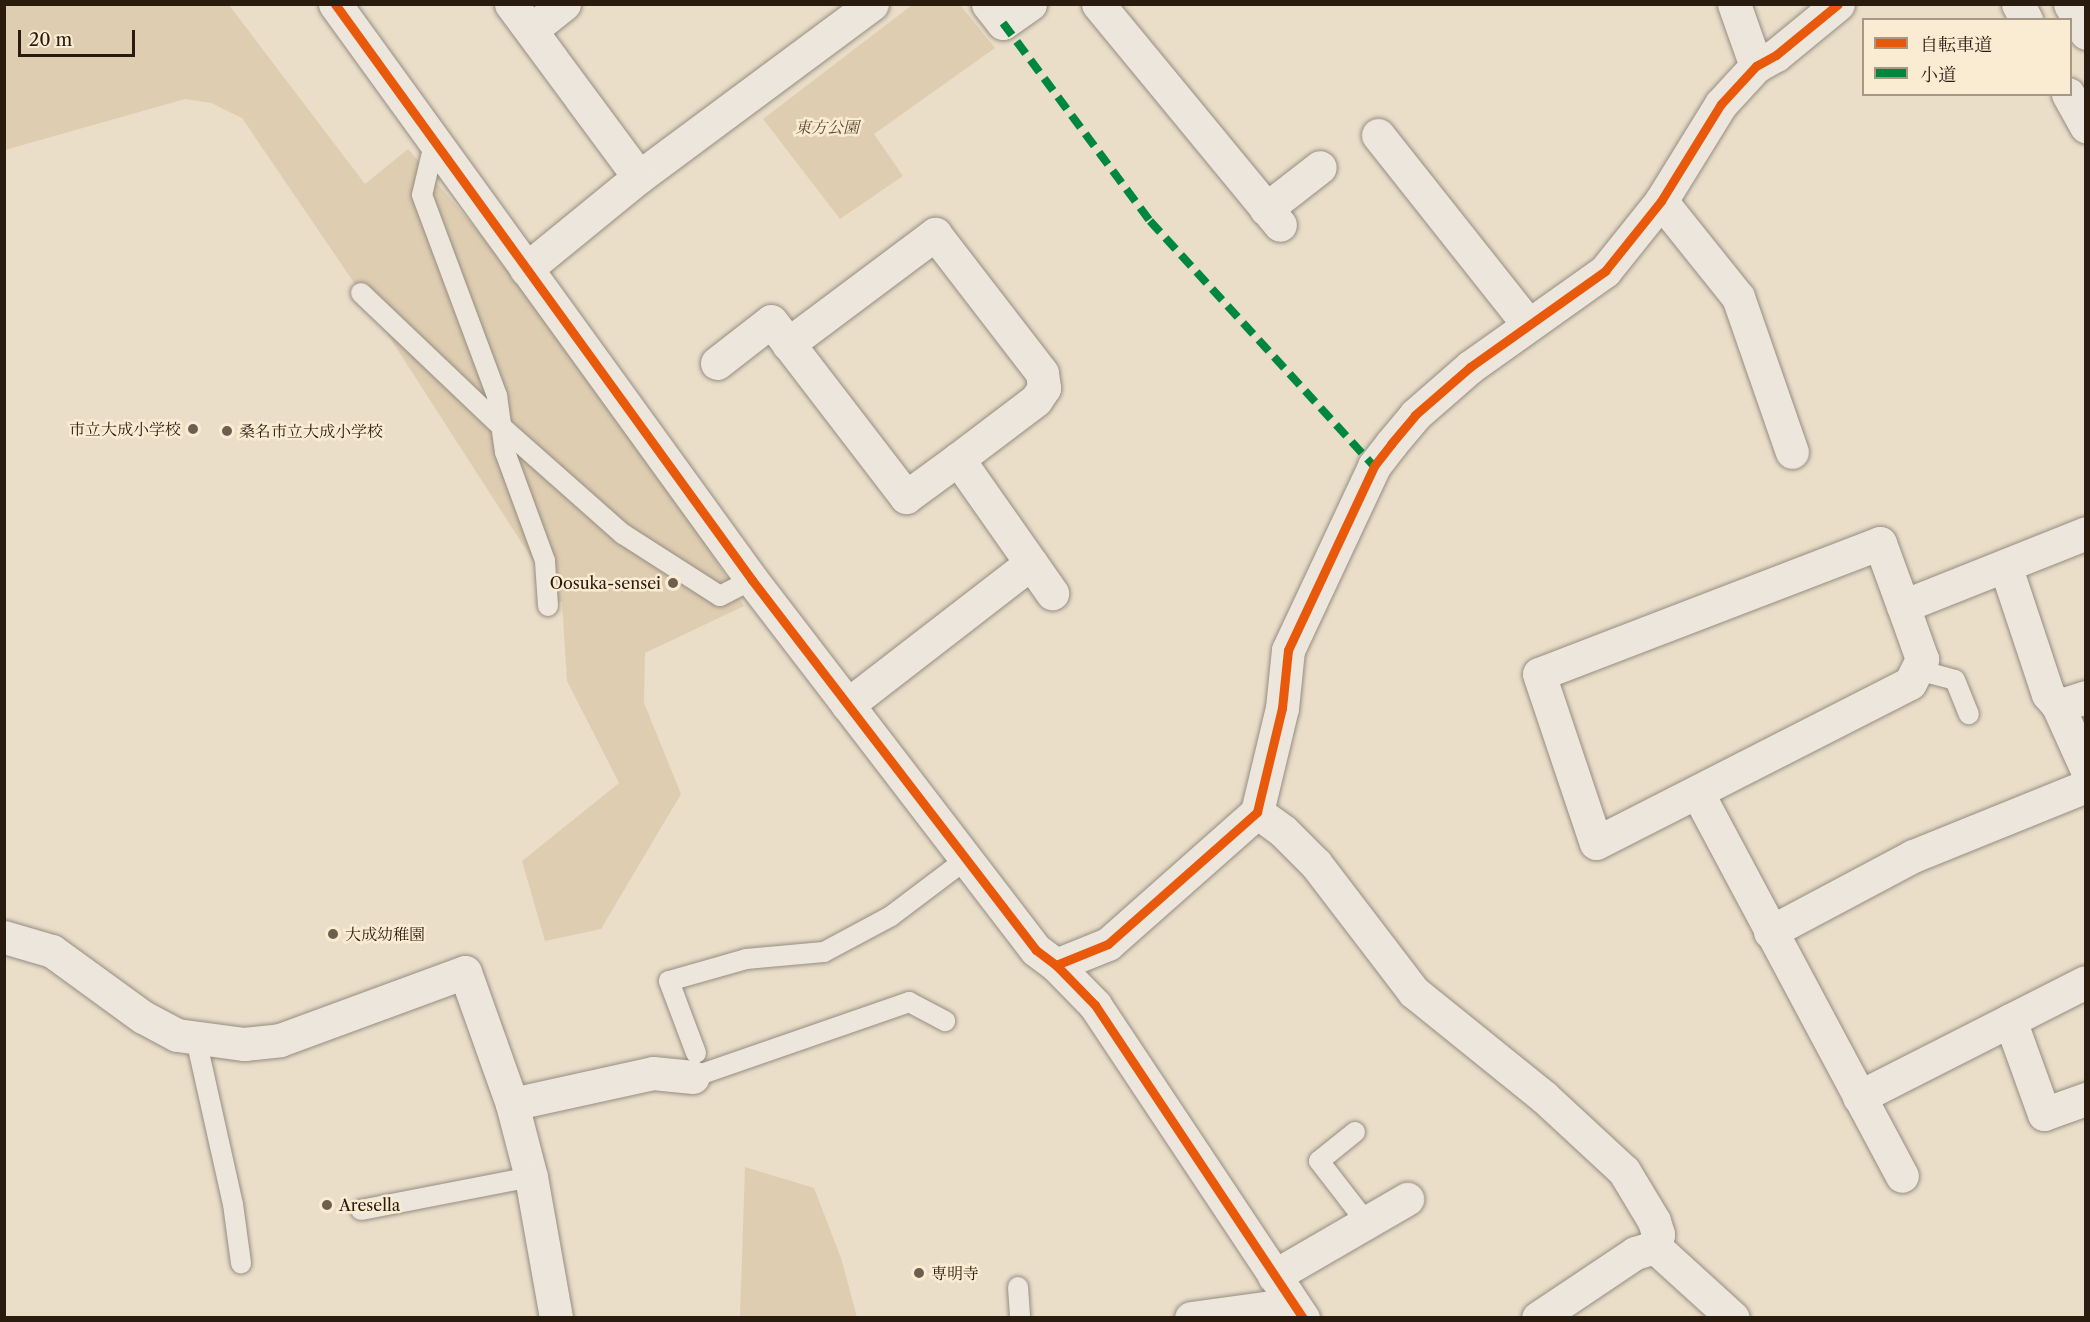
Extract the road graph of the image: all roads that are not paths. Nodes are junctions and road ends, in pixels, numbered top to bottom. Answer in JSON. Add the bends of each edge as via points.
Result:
{"nodes":[{"id":1,"x":335,"y":4,"type":"edge"},
{"id":2,"x":511,"y":4,"type":"edge"},
{"id":3,"x":564,"y":4,"type":"edge"},
{"id":4,"x":872,"y":4,"type":"edge"},
{"id":5,"x":988,"y":4,"type":"edge"},
{"id":6,"x":1030,"y":4,"type":"edge"},
{"id":7,"x":1098,"y":4,"type":"edge"},
{"id":8,"x":1734,"y":4,"type":"edge"},
{"id":9,"x":1838,"y":4,"type":"edge"},
{"id":10,"x":2018,"y":4,"type":"edge"},
{"id":11,"x":2070,"y":4,"type":"edge"},
{"id":12,"x":2025,"y":18,"type":"edge"},
{"id":13,"x":531,"y":30,"type":"junction"},
{"id":14,"x":2085,"y":33,"type":"edge"},
{"id":15,"x":1756,"y":66,"type":"junction"},
{"id":16,"x":2069,"y":96,"type":"edge"},
{"id":17,"x":2085,"y":126,"type":"edge"},
{"id":18,"x":1378,"y":135,"type":"dead end"},
{"id":19,"x":434,"y":144,"type":"junction"},
{"id":20,"x":1320,"y":167,"type":"dead end"},
{"id":21,"x":639,"y":177,"type":"junction"},
{"id":22,"x":1661,"y":201,"type":"junction"},
{"id":23,"x":526,"y":269,"type":"junction"},
{"id":24,"x":361,"y":293,"type":"dead end"},
{"id":25,"x":1528,"y":324,"type":"junction"},
{"id":26,"x":788,"y":344,"type":"junction"},
{"id":27,"x":717,"y":363,"type":"dead end"},
{"id":28,"x":502,"y":428,"type":"junction"},
{"id":29,"x":1792,"y":452,"type":"dead end"},
{"id":30,"x":958,"y":459,"type":"junction"},
{"id":31,"x":2085,"y":533,"type":"edge"},
{"id":32,"x":1031,"y":563,"type":"junction"},
{"id":33,"x":2006,"y":568,"type":"junction"},
{"id":34,"x":752,"y":580,"type":"junction"},
{"id":35,"x":1052,"y":593,"type":"dead end"},
{"id":36,"x":548,"y":606,"type":"dead end"},
{"id":37,"x":1903,"y":606,"type":"junction"},
{"id":38,"x":1918,"y":670,"type":"junction"},
{"id":39,"x":2072,"y":701,"type":"edge"},
{"id":40,"x":848,"y":705,"type":"junction"},
{"id":41,"x":1970,"y":714,"type":"dead end"},
{"id":42,"x":2085,"y":768,"type":"edge"},
{"id":43,"x":2085,"y":786,"type":"edge"},
{"id":44,"x":1697,"y":792,"type":"junction"},
{"id":45,"x":1257,"y":812,"type":"junction"},
{"id":46,"x":965,"y":860,"type":"junction"},
{"id":47,"x":1770,"y":932,"type":"junction"},
{"id":48,"x":4,"y":937,"type":"edge"},
{"id":49,"x":1056,"y":965,"type":"junction"},
{"id":50,"x":2085,"y":982,"type":"edge"},
{"id":51,"x":2010,"y":1020,"type":"junction"},
{"id":52,"x":945,"y":1021,"type":"dead end"},
{"id":53,"x":196,"y":1039,"type":"junction"},
{"id":54,"x":695,"y":1065,"type":"junction"},
{"id":55,"x":1859,"y":1097,"type":"junction"},
{"id":56,"x":2085,"y":1099,"type":"edge"},
{"id":57,"x":512,"y":1104,"type":"junction"},
{"id":58,"x":1356,"y":1132,"type":"dead end"},
{"id":59,"x":531,"y":1176,"type":"junction"},
{"id":60,"x":1902,"y":1176,"type":"dead end"},
{"id":61,"x":1407,"y":1199,"type":"dead end"},
{"id":62,"x":361,"y":1210,"type":"dead end"},
{"id":63,"x":1367,"y":1223,"type":"junction"},
{"id":64,"x":1655,"y":1247,"type":"junction"},
{"id":65,"x":241,"y":1263,"type":"dead end"},
{"id":66,"x":1274,"y":1276,"type":"junction"},
{"id":67,"x":1018,"y":1287,"type":"dead end"},
{"id":68,"x":1298,"y":1310,"type":"edge"},
{"id":69,"x":556,"y":1317,"type":"edge"},
{"id":70,"x":1020,"y":1317,"type":"edge"},
{"id":71,"x":1191,"y":1317,"type":"edge"},
{"id":72,"x":1538,"y":1317,"type":"edge"},
{"id":73,"x":1733,"y":1317,"type":"edge"}],
"edges":[{"from":1,"to":19,"type":"street"},
{"from":2,"to":13,"type":"street"},
{"from":3,"to":13,"type":"street"},
{"from":4,"to":21,"type":"street"},
{"from":5,"to":6,"type":"street","via":[[1002,23]]},
{"from":7,"to":20,"type":"street","via":[[1273,217]]},
{"from":8,"to":15,"type":"street"},
{"from":9,"to":15,"type":"street","via":[[1776,55]]},
{"from":10,"to":12,"type":"street"},
{"from":11,"to":14,"type":"street"},
{"from":13,"to":21,"type":"street"},
{"from":15,"to":22,"type":"street","via":[[1721,104]]},
{"from":16,"to":17,"type":"street"},
{"from":18,"to":25,"type":"street"},
{"from":19,"to":23,"type":"street"},
{"from":19,"to":28,"type":"lane","via":[[422,195],[496,396]]},
{"from":21,"to":23,"type":"street"},
{"from":22,"to":25,"type":"street","via":[[1605,271]]},
{"from":22,"to":29,"type":"street","via":[[1738,297]]},
{"from":23,"to":34,"type":"street"},
{"from":24,"to":28,"type":"lane"},
{"from":25,"to":45,"type":"street","via":[[1415,415],[1374,466],[1288,650],[1282,708]]},
{"from":26,"to":27,"type":"street","via":[[771,321]]},
{"from":26,"to":30,"type":"street","via":[[906,497]]},
{"from":26,"to":30,"type":"street","via":[[935,234],[1042,373],[1044,388],[1036,400]]},
{"from":28,"to":34,"type":"lane","via":[[624,534],[720,596]]},
{"from":28,"to":36,"type":"lane","via":[[505,452],[545,561]]},
{"from":30,"to":32,"type":"street"},
{"from":31,"to":33,"type":"street"},
{"from":32,"to":35,"type":"street"},
{"from":32,"to":40,"type":"street"},
{"from":33,"to":37,"type":"street"},
{"from":33,"to":39,"type":"street","via":[[2048,694]]},
{"from":34,"to":40,"type":"street"},
{"from":37,"to":38,"type":"street","via":[[1922,658]]},
{"from":37,"to":44,"type":"street","via":[[1880,543],[1539,674],[1596,843]]},
{"from":38,"to":41,"type":"lane","via":[[1955,680]]},
{"from":38,"to":44,"type":"street","via":[[1910,683]]},
{"from":39,"to":42,"type":"street"},
{"from":40,"to":46,"type":"street"},
{"from":43,"to":47,"type":"street","via":[[1913,856]]},
{"from":44,"to":47,"type":"street"},
{"from":45,"to":49,"type":"street","via":[[1108,944]]},
{"from":45,"to":64,"type":"street","via":[[1316,864],[1414,992],[1543,1096],[1624,1171],[1654,1221],[1658,1234]]},
{"from":46,"to":49,"type":"street","via":[[1036,950]]},
{"from":46,"to":54,"type":"lane","via":[[891,916],[824,952],[746,959],[669,981]]},
{"from":47,"to":55,"type":"street"},
{"from":48,"to":53,"type":"street","via":[[52,951],[142,1017],[177,1035]]},
{"from":49,"to":66,"type":"street","via":[[1095,1005]]},
{"from":50,"to":51,"type":"street"},
{"from":51,"to":55,"type":"street"},
{"from":51,"to":56,"type":"street","via":[[2044,1114]]},
{"from":52,"to":54,"type":"lane","via":[[909,1002]]},
{"from":53,"to":57,"type":"street","via":[[244,1044],[280,1040],[465,972]]},
{"from":53,"to":65,"type":"lane","via":[[233,1204]]},
{"from":54,"to":57,"type":"street"},
{"from":55,"to":60,"type":"street"},
{"from":57,"to":59,"type":"street"},
{"from":58,"to":63,"type":"lane","via":[[1318,1161]]},
{"from":59,"to":62,"type":"lane"},
{"from":59,"to":69,"type":"street"},
{"from":61,"to":63,"type":"street"},
{"from":63,"to":66,"type":"street"},
{"from":64,"to":72,"type":"street","via":[[1635,1253]]},
{"from":64,"to":73,"type":"street"},
{"from":66,"to":68,"type":"street"},
{"from":67,"to":70,"type":"lane"},
{"from":68,"to":71,"type":"street"}]}
